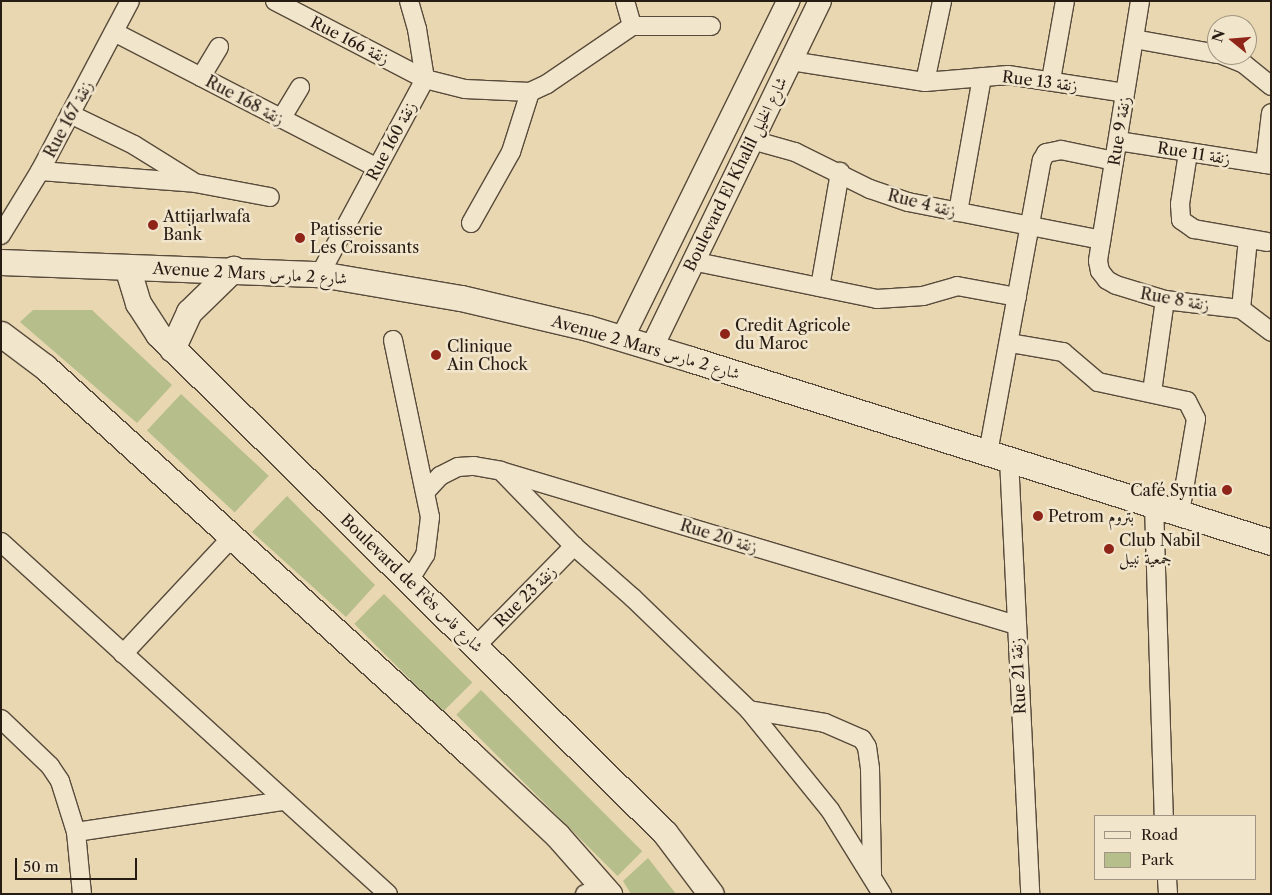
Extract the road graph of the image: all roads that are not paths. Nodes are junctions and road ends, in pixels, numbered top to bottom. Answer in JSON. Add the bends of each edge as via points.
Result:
{"nodes":[{"id":1,"x":130,"y":1,"type":"edge"},
{"id":2,"x":275,"y":1,"type":"edge"},
{"id":3,"x":409,"y":1,"type":"edge"},
{"id":4,"x":625,"y":1,"type":"edge"},
{"id":5,"x":788,"y":1,"type":"edge"},
{"id":6,"x":820,"y":1,"type":"edge"},
{"id":7,"x":942,"y":1,"type":"edge"},
{"id":8,"x":1065,"y":1,"type":"edge"},
{"id":9,"x":1140,"y":1,"type":"edge"},
{"id":10,"x":632,"y":26,"type":"junction"},
{"id":11,"x":711,"y":26,"type":"dead end"},
{"id":12,"x":114,"y":32,"type":"junction"},
{"id":13,"x":1134,"y":39,"type":"junction"},
{"id":14,"x":219,"y":47,"type":"dead end"},
{"id":15,"x":1207,"y":52,"type":"edge"},
{"id":16,"x":791,"y":61,"type":"junction"},
{"id":17,"x":1245,"y":65,"type":"edge"},
{"id":18,"x":201,"y":77,"type":"junction"},
{"id":19,"x":982,"y":77,"type":"junction"},
{"id":20,"x":425,"y":78,"type":"junction"},
{"id":21,"x":1051,"y":80,"type":"junction"},
{"id":22,"x":925,"y":82,"type":"junction"},
{"id":23,"x":1271,"y":86,"type":"edge"},
{"id":24,"x":300,"y":87,"type":"dead end"},
{"id":25,"x":530,"y":92,"type":"junction"},
{"id":26,"x":1125,"y":93,"type":"junction"},
{"id":27,"x":1271,"y":113,"type":"edge"},
{"id":28,"x":70,"y":114,"type":"junction"},
{"id":29,"x":281,"y":119,"type":"junction"},
{"id":30,"x":752,"y":140,"type":"junction"},
{"id":31,"x":1118,"y":141,"type":"junction"},
{"id":32,"x":1188,"y":153,"type":"junction"},
{"id":33,"x":1114,"y":161,"type":"junction"},
{"id":34,"x":1268,"y":165,"type":"edge"},
{"id":35,"x":377,"y":168,"type":"junction"},
{"id":36,"x":40,"y":171,"type":"junction"},
{"id":37,"x":840,"y":172,"type":"junction"},
{"id":38,"x":195,"y":183,"type":"junction"},
{"id":39,"x":270,"y":197,"type":"dead end"},
{"id":40,"x":958,"y":212,"type":"junction"},
{"id":41,"x":471,"y":223,"type":"dead end"},
{"id":42,"x":1028,"y":226,"type":"junction"},
{"id":43,"x":1,"y":235,"type":"edge"},
{"id":44,"x":1248,"y":239,"type":"junction"},
{"id":45,"x":1101,"y":240,"type":"junction"},
{"id":46,"x":1267,"y":242,"type":"dead end"},
{"id":47,"x":692,"y":261,"type":"junction"},
{"id":48,"x":1098,"y":261,"type":"joint"},
{"id":49,"x":1,"y":262,"type":"edge"},
{"id":50,"x":127,"y":266,"type":"junction"},
{"id":51,"x":233,"y":269,"type":"junction"},
{"id":52,"x":320,"y":274,"type":"junction"},
{"id":53,"x":820,"y":287,"type":"junction"},
{"id":54,"x":1017,"y":296,"type":"junction"},
{"id":55,"x":1165,"y":300,"type":"junction"},
{"id":56,"x":1241,"y":309,"type":"junction"},
{"id":57,"x":1266,"y":328,"type":"edge"},
{"id":58,"x":1,"y":334,"type":"edge"},
{"id":59,"x":622,"y":339,"type":"junction"},
{"id":60,"x":393,"y":340,"type":"dead end"},
{"id":61,"x":1010,"y":343,"type":"junction"},
{"id":62,"x":652,"y":347,"type":"junction"},
{"id":63,"x":172,"y":349,"type":"junction"},
{"id":64,"x":1152,"y":392,"type":"junction"},
{"id":65,"x":999,"y":456,"type":"junction"},
{"id":66,"x":501,"y":471,"type":"junction"},
{"id":67,"x":427,"y":490,"type":"junction"},
{"id":68,"x":1154,"y":505,"type":"junction"},
{"id":69,"x":1180,"y":513,"type":"junction"},
{"id":70,"x":233,"y":536,"type":"junction"},
{"id":71,"x":1,"y":542,"type":"edge"},
{"id":72,"x":1271,"y":542,"type":"edge"},
{"id":73,"x":574,"y":546,"type":"junction"},
{"id":74,"x":410,"y":579,"type":"junction"},
{"id":75,"x":1016,"y":625,"type":"junction"},
{"id":76,"x":477,"y":645,"type":"junction"},
{"id":77,"x":123,"y":654,"type":"junction"},
{"id":78,"x":749,"y":710,"type":"junction"},
{"id":79,"x":1,"y":719,"type":"edge"},
{"id":80,"x":284,"y":801,"type":"junction"},
{"id":81,"x":1164,"y":815,"type":"edge"},
{"id":82,"x":76,"y":832,"type":"junction"},
{"id":83,"x":872,"y":876,"type":"junction"},
{"id":84,"x":1167,"y":880,"type":"edge"},
{"id":85,"x":599,"y":892,"type":"edge"},
{"id":86,"x":82,"y":894,"type":"edge"},
{"id":87,"x":388,"y":894,"type":"edge"},
{"id":88,"x":710,"y":894,"type":"edge"},
{"id":89,"x":882,"y":894,"type":"edge"},
{"id":90,"x":1030,"y":894,"type":"edge"},
{"id":91,"x":1168,"y":894,"type":"edge"}],
"edges":[{"from":1,"to":12,"type":"street","name":"Rue 167 زنقة"},
{"from":2,"to":20,"type":"street","name":"Rue 166 زنقة"},
{"from":3,"to":20,"type":"street"},
{"from":4,"to":10,"type":"street"},
{"from":5,"to":59,"type":"street","name":"Boulevard El Khalil شارع الخليل"},
{"from":6,"to":16,"type":"street","name":"Boulevard El Khalil شارع الخليل"},
{"from":7,"to":22,"type":"street"},
{"from":8,"to":21,"type":"street"},
{"from":9,"to":13,"type":"street","name":"Rue 9 زنقة"},
{"from":10,"to":11,"type":"street"},
{"from":10,"to":25,"type":"street","via":[[548,84]]},
{"from":12,"to":18,"type":"street","name":"Rue 168 زنقة"},
{"from":12,"to":28,"type":"street","name":"Rue 167 زنقة"},
{"from":13,"to":15,"type":"street"},
{"from":13,"to":26,"type":"street","name":"Rue 9 زنقة"},
{"from":14,"to":18,"type":"street"},
{"from":16,"to":22,"type":"street","name":"Rue 13 زنقة"},
{"from":16,"to":30,"type":"street","name":"Boulevard El Khalil شارع الخليل"},
{"from":17,"to":23,"type":"street"},
{"from":18,"to":29,"type":"street","name":"Rue 168 زنقة"},
{"from":19,"to":21,"type":"street","name":"Rue 13 زنقة","via":[[1008,75]]},
{"from":19,"to":22,"type":"street","name":"Rue 13 زنقة"},
{"from":19,"to":40,"type":"street"},
{"from":20,"to":25,"type":"street","name":"Rue 166 زنقة","via":[[465,89]]},
{"from":20,"to":35,"type":"street","name":"Rue 160 زنقة"},
{"from":21,"to":26,"type":"street","name":"Rue 13 زنقة"},
{"from":24,"to":29,"type":"street"},
{"from":25,"to":41,"type":"street","via":[[511,152]]},
{"from":26,"to":31,"type":"street","name":"Rue 9 زنقة"},
{"from":27,"to":34,"type":"street"},
{"from":28,"to":36,"type":"street","name":"Rue 167 زنقة"},
{"from":28,"to":38,"type":"street","via":[[134,145]]},
{"from":29,"to":35,"type":"street","name":"Rue 168 زنقة"},
{"from":30,"to":37,"type":"street","name":"Rue 4 زنقة","via":[[774,145]]},
{"from":30,"to":47,"type":"street","name":"Boulevard El Khalil شارع الخليل"},
{"from":31,"to":32,"type":"street","name":"Rue 11 زنقة"},
{"from":31,"to":33,"type":"street","name":"Rue 9 زنقة"},
{"from":32,"to":34,"type":"street","name":"Rue 11 زنقة"},
{"from":32,"to":44,"type":"street","via":[[1180,204],[1181,220],[1194,229]]},
{"from":33,"to":42,"type":"street","name":"Rue 21 زنقة","via":[[1061,150],[1046,153],[1039,170]]},
{"from":33,"to":45,"type":"street","name":"Rue 9 زنقة"},
{"from":35,"to":52,"type":"street","name":"Rue 160 زنقة"},
{"from":36,"to":38,"type":"street"},
{"from":36,"to":43,"type":"street","name":"Rue 167 زنقة"},
{"from":37,"to":40,"type":"street","name":"Rue 4 زنقة","via":[[870,189],[908,202]]},
{"from":37,"to":53,"type":"street"},
{"from":38,"to":39,"type":"street"},
{"from":40,"to":42,"type":"street","name":"Rue 4 زنقة"},
{"from":42,"to":45,"type":"street","name":"Rue 4 زنقة"},
{"from":42,"to":54,"type":"street","name":"Rue 21 زنقة"},
{"from":44,"to":46,"type":"street"},
{"from":44,"to":56,"type":"street"},
{"from":45,"to":48,"type":"street","name":"Rue 9 زنقة"},
{"from":47,"to":53,"type":"street"},
{"from":47,"to":62,"type":"street","name":"Boulevard El Khalil شارع الخليل"},
{"from":48,"to":55,"type":"street","name":"Rue 8 زنقة","via":[[1107,280],[1127,290]]},
{"from":49,"to":50,"type":"main road","name":"Avenue 2 Mars شارع 2 مارس"},
{"from":50,"to":51,"type":"main road","name":"Avenue 2 Mars شارع 2 مارس"},
{"from":50,"to":63,"type":"main road","name":"Boulevard de Fès شارع فاس","via":[[138,303]]},
{"from":51,"to":52,"type":"main road","name":"Avenue 2 Mars شارع 2 مارس"},
{"from":51,"to":63,"type":"main road","via":[[189,312]]},
{"from":52,"to":59,"type":"main road","name":"Avenue 2 Mars شارع 2 مارس","via":[[461,298]]},
{"from":53,"to":54,"type":"street","via":[[877,299],[923,296],[957,286]]},
{"from":54,"to":61,"type":"street","name":"Rue 21 زنقة"},
{"from":55,"to":56,"type":"street","name":"Rue 8 زنقة"},
{"from":55,"to":64,"type":"street"},
{"from":56,"to":57,"type":"street"},
{"from":58,"to":70,"type":"main road","via":[[45,367]]},
{"from":59,"to":62,"type":"main road","name":"Avenue 2 Mars شارع 2 مارس"},
{"from":60,"to":67,"type":"street"},
{"from":61,"to":64,"type":"street","via":[[1063,352],[1098,382]]},
{"from":61,"to":65,"type":"street","name":"Rue 21 زنقة"},
{"from":62,"to":65,"type":"main road","name":"Avenue 2 Mars شارع 2 مارس"},
{"from":63,"to":74,"type":"main road","name":"Boulevard de Fès شارع فاس","via":[[299,470],[351,526]]},
{"from":64,"to":69,"type":"street","via":[[1182,398],[1195,411]]},
{"from":65,"to":68,"type":"main road","name":"Avenue 2 Mars شارع 2 مارس"},
{"from":65,"to":75,"type":"street","name":"Rue 21 زنقة"},
{"from":66,"to":67,"type":"street","name":"Rue 20 زنقة","via":[[458,467],[440,476]]},
{"from":66,"to":73,"type":"street"},
{"from":66,"to":75,"type":"street","name":"Rue 20 زنقة"},
{"from":67,"to":74,"type":"street","via":[[430,538],[426,555]]},
{"from":68,"to":69,"type":"main road","name":"Avenue 2 Mars شارع 2 مارس"},
{"from":68,"to":81,"type":"street"},
{"from":69,"to":72,"type":"main road","name":"Avenue 2 Mars شارع 2 مارس"},
{"from":70,"to":77,"type":"street"},
{"from":70,"to":85,"type":"main road","via":[[557,835]]},
{"from":71,"to":77,"type":"street"},
{"from":73,"to":76,"type":"street","name":"Rue 23 زنقة"},
{"from":73,"to":78,"type":"street"},
{"from":74,"to":76,"type":"main road","name":"Boulevard de Fès شارع فاس"},
{"from":75,"to":90,"type":"street","name":"Rue 21 زنقة"},
{"from":76,"to":88,"type":"main road","name":"Boulevard de Fès شارع فاس","via":[[665,833]]},
{"from":77,"to":80,"type":"street"},
{"from":78,"to":83,"type":"street","via":[[830,810]]},
{"from":78,"to":83,"type":"street","via":[[825,723],[862,739],[867,747],[870,769]]},
{"from":79,"to":82,"type":"street","via":[[50,766],[60,781]]},
{"from":80,"to":82,"type":"street"},
{"from":80,"to":87,"type":"street"},
{"from":82,"to":86,"type":"street"},
{"from":83,"to":89,"type":"street"},
{"from":84,"to":91,"type":"street"}]}
